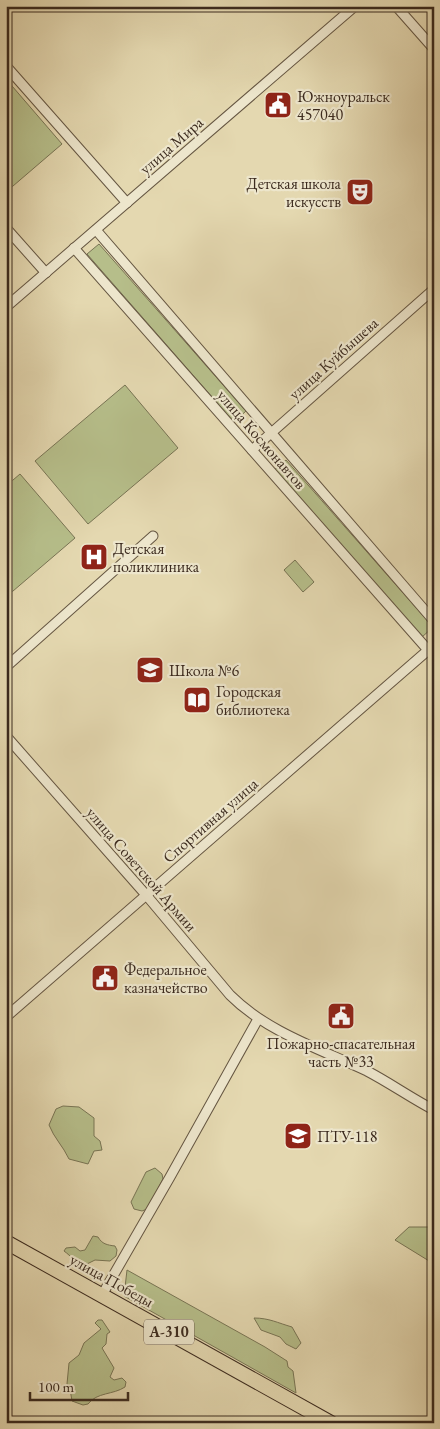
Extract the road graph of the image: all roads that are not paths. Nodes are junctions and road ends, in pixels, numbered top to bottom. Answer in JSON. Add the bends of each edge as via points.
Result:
{"nodes":[{"id":1,"x":355,"y":6,"type":"edge"},
{"id":2,"x":396,"y":6,"type":"edge"},
{"id":3,"x":434,"y":49,"type":"edge"},
{"id":4,"x":6,"y":66,"type":"edge"},
{"id":5,"x":127,"y":203,"type":"junction"},
{"id":6,"x":6,"y":228,"type":"edge"},
{"id":7,"x":96,"y":230,"type":"junction"},
{"id":8,"x":74,"y":248,"type":"junction"},
{"id":9,"x":46,"y":273,"type":"junction"},
{"id":10,"x":434,"y":289,"type":"edge"},
{"id":11,"x":6,"y":307,"type":"edge"},
{"id":12,"x":271,"y":433,"type":"junction"},
{"id":13,"x":252,"y":450,"type":"junction"},
{"id":14,"x":153,"y":536,"type":"dead end"},
{"id":15,"x":434,"y":621,"type":"edge"},
{"id":16,"x":431,"y":647,"type":"edge"},
{"id":17,"x":6,"y":667,"type":"edge"},
{"id":18,"x":6,"y":736,"type":"edge"},
{"id":19,"x":147,"y":896,"type":"junction"},
{"id":20,"x":6,"y":1017,"type":"edge"},
{"id":21,"x":258,"y":1019,"type":"junction"},
{"id":22,"x":434,"y":1110,"type":"edge"},
{"id":23,"x":6,"y":1242,"type":"edge"},
{"id":24,"x":102,"y":1295,"type":"junction"},
{"id":25,"x":6,"y":1420,"type":"edge"},
{"id":26,"x":12,"y":1423,"type":"edge"},
{"id":27,"x":330,"y":1423,"type":"edge"}],
"edges":[{"from":1,"to":5,"type":"street","name":"улица Мира"},
{"from":2,"to":3,"type":"street"},
{"from":4,"to":5,"type":"street"},
{"from":5,"to":7,"type":"street","name":"улица Мира"},
{"from":6,"to":9,"type":"street"},
{"from":7,"to":8,"type":"street","name":"улица Мира"},
{"from":7,"to":12,"type":"street","name":"улица Космонавтов"},
{"from":8,"to":9,"type":"street","name":"улица Мира"},
{"from":8,"to":13,"type":"street","name":"улица Космонавтов"},
{"from":9,"to":11,"type":"street","name":"улица Мира"},
{"from":10,"to":12,"type":"street","name":"улица Куйбышева"},
{"from":12,"to":13,"type":"street","name":"улица Куйбышева"},
{"from":12,"to":15,"type":"street","name":"улица Космонавтов"},
{"from":13,"to":16,"type":"street","name":"улица Космонавтов"},
{"from":14,"to":17,"type":"street"},
{"from":16,"to":19,"type":"street","name":"Спортивная улица"},
{"from":18,"to":19,"type":"street","name":"улица Советской Армии"},
{"from":19,"to":20,"type":"street","name":"Спортивная улица"},
{"from":19,"to":21,"type":"street","name":"улица Советской Армии","via":[[230,995]]},
{"from":21,"to":22,"type":"street","name":"улица Советской Армии","via":[[369,1072]]},
{"from":21,"to":24,"type":"street"},
{"from":23,"to":24,"type":"highway","name":"улица Победы","number":"А-310"},
{"from":24,"to":27,"type":"highway","name":"улица Победы","number":"А-310"},
{"from":25,"to":26,"type":"street"}]}
